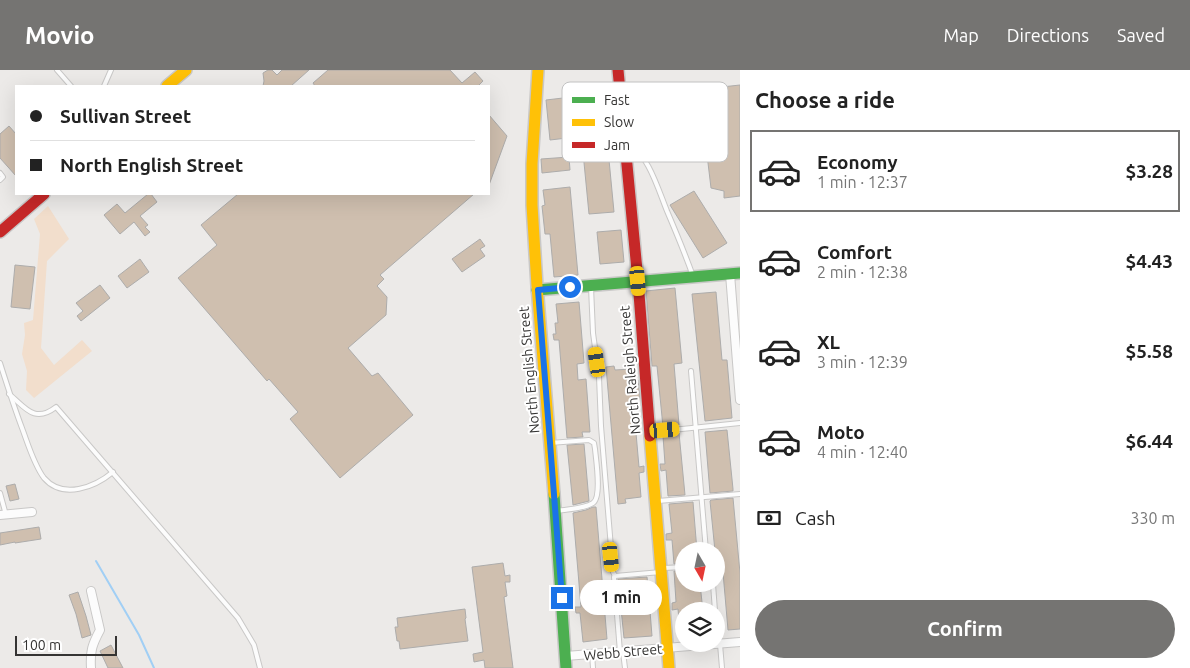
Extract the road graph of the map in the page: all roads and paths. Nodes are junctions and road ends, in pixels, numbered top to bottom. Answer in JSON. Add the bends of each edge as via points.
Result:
{"nodes":[{"id":1,"x":57,"y":70,"type":"edge"},
{"id":2,"x":111,"y":70,"type":"edge"},
{"id":3,"x":186,"y":70,"type":"edge"},
{"id":4,"x":538,"y":70,"type":"edge"},
{"id":5,"x":70,"y":85,"type":"edge"},
{"id":6,"x":104,"y":85,"type":"edge"},
{"id":7,"x":168,"y":85,"type":"edge"},
{"id":8,"x":627,"y":162,"type":"edge"},
{"id":9,"x":645,"y":162,"type":"edge"},
{"id":10,"x":0,"y":173,"type":"edge"},
{"id":11,"x":0,"y":180,"type":"edge"},
{"id":12,"x":43,"y":195,"type":"edge"},
{"id":13,"x":0,"y":232,"type":"edge"},
{"id":14,"x":735,"y":274,"type":"edge"},
{"id":15,"x":693,"y":277,"type":"junction"},
{"id":16,"x":638,"y":281,"type":"junction"},
{"id":17,"x":590,"y":285,"type":"junction"},
{"id":18,"x":538,"y":290,"type":"junction"},
{"id":19,"x":0,"y":362,"type":"edge"},
{"id":20,"x":691,"y":371,"type":"dead end"},
{"id":21,"x":9,"y":394,"type":"junction"},
{"id":22,"x":740,"y":400,"type":"edge"},
{"id":23,"x":740,"y":423,"type":"edge"},
{"id":24,"x":695,"y":428,"type":"junction"},
{"id":25,"x":650,"y":432,"type":"junction"},
{"id":26,"x":550,"y":443,"type":"junction"},
{"id":27,"x":113,"y":472,"type":"junction"},
{"id":28,"x":0,"y":493,"type":"edge"},
{"id":29,"x":740,"y":494,"type":"edge"},
{"id":30,"x":701,"y":497,"type":"junction"},
{"id":31,"x":656,"y":501,"type":"junction"},
{"id":32,"x":555,"y":511,"type":"junction"},
{"id":33,"x":32,"y":512,"type":"dead end"},
{"id":34,"x":3,"y":515,"type":"edge"},
{"id":35,"x":705,"y":542,"type":"edge"},
{"id":36,"x":675,"y":568,"type":"edge"},
{"id":37,"x":661,"y":570,"type":"junction"},
{"id":38,"x":615,"y":576,"type":"junction"},
{"id":39,"x":91,"y":591,"type":"dead end"},
{"id":40,"x":740,"y":642,"type":"edge"},
{"id":41,"x":725,"y":644,"type":"edge"},
{"id":42,"x":675,"y":647,"type":"edge"},
{"id":43,"x":668,"y":648,"type":"junction"},
{"id":44,"x":621,"y":652,"type":"junction"},
{"id":45,"x":721,"y":652,"type":"edge"},
{"id":46,"x":592,"y":654,"type":"junction"},
{"id":47,"x":566,"y":656,"type":"junction"},
{"id":48,"x":91,"y":668,"type":"edge"},
{"id":49,"x":260,"y":668,"type":"edge"},
{"id":50,"x":566,"y":668,"type":"edge"},
{"id":51,"x":593,"y":668,"type":"edge"},
{"id":52,"x":625,"y":668,"type":"edge"},
{"id":53,"x":669,"y":668,"type":"edge"},
{"id":54,"x":722,"y":668,"type":"edge"}],
"edges":[{"from":1,"to":5,"type":"lane"},
{"from":2,"to":6,"type":"lane"},
{"from":3,"to":7,"type":"street"},
{"from":4,"to":18,"type":"street","name":"North English Street","via":[[532,164]]},
{"from":8,"to":16,"type":"street","name":"North Raleigh Street"},
{"from":9,"to":15,"type":"lane"},
{"from":10,"to":11,"type":"lane","via":[[3,177]]},
{"from":12,"to":13,"type":"street"},
{"from":14,"to":15,"type":"street"},
{"from":14,"to":22,"type":"street"},
{"from":15,"to":16,"type":"street"},
{"from":16,"to":17,"type":"street"},
{"from":16,"to":25,"type":"street","name":"North Raleigh Street"},
{"from":17,"to":18,"type":"street"},
{"from":17,"to":38,"type":"lane"},
{"from":18,"to":26,"type":"street","name":"North English Street"},
{"from":19,"to":21,"type":"lane"},
{"from":20,"to":24,"type":"lane"},
{"from":21,"to":27,"type":"lane","via":[[32,413],[43,414],[56,407]]},
{"from":21,"to":27,"type":"lane","via":[[34,460],[51,484],[60,489],[85,488]]},
{"from":23,"to":24,"type":"lane"},
{"from":24,"to":25,"type":"lane"},
{"from":24,"to":30,"type":"lane"},
{"from":25,"to":31,"type":"street","name":"North Raleigh Street"},
{"from":26,"to":32,"type":"street","name":"North English Street"},
{"from":26,"to":32,"type":"lane","via":[[592,441],[597,476],[598,494],[592,504]]},
{"from":27,"to":49,"type":"lane","via":[[238,618],[254,645]]},
{"from":28,"to":34,"type":"lane"},
{"from":29,"to":30,"type":"lane"},
{"from":30,"to":31,"type":"lane"},
{"from":30,"to":35,"type":"lane"},
{"from":31,"to":37,"type":"street","name":"North Raleigh Street"},
{"from":32,"to":47,"type":"street","name":"North English Street"},
{"from":33,"to":34,"type":"street"},
{"from":36,"to":37,"type":"lane"},
{"from":37,"to":38,"type":"lane"},
{"from":37,"to":43,"type":"street","name":"North Raleigh Street"},
{"from":38,"to":44,"type":"lane"},
{"from":39,"to":48,"type":"street","via":[[100,630],[90,655]]},
{"from":40,"to":41,"type":"street","name":"Webb Street"},
{"from":42,"to":43,"type":"street","name":"Webb Street"},
{"from":43,"to":44,"type":"street","name":"Webb Street"},
{"from":43,"to":53,"type":"street","name":"North Raleigh Street"},
{"from":44,"to":46,"type":"street","name":"Webb Street"},
{"from":44,"to":52,"type":"lane"},
{"from":45,"to":54,"type":"lane"},
{"from":46,"to":47,"type":"street","name":"Webb Street"},
{"from":46,"to":51,"type":"lane"},
{"from":47,"to":50,"type":"street","name":"North English Street"}]}
